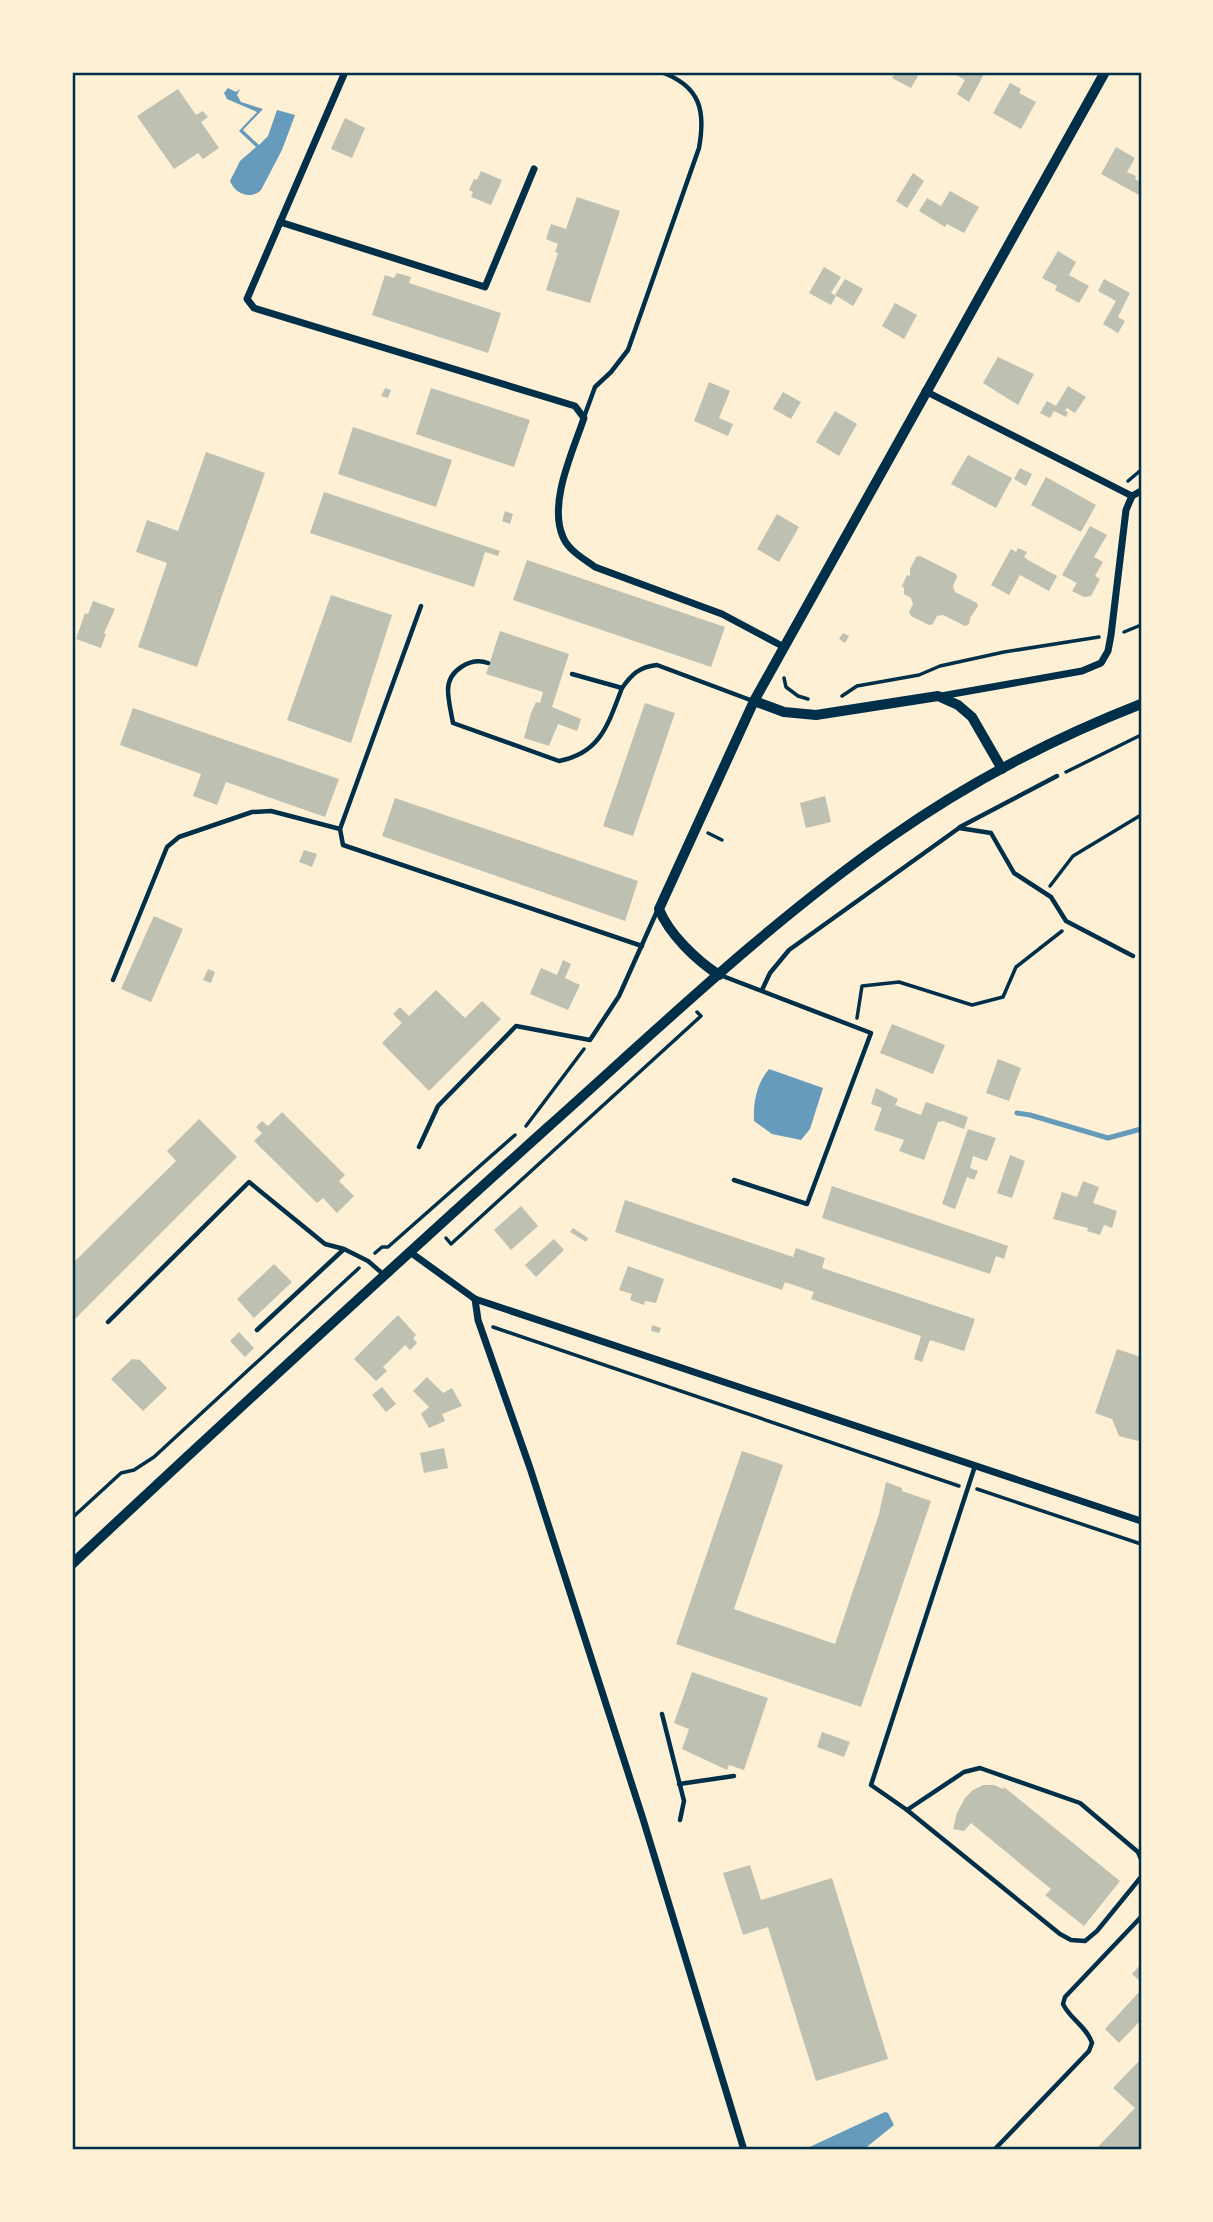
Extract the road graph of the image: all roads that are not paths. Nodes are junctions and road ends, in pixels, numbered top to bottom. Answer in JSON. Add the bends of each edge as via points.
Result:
{"nodes":[{"id":1,"x":345,"y":72,"type":"edge"},
{"id":2,"x":661,"y":72,"type":"edge"},
{"id":3,"x":1105,"y":72,"type":"edge"},
{"id":4,"x":534,"y":169,"type":"dead end"},
{"id":5,"x":280,"y":222,"type":"junction"},
{"id":6,"x":925,"y":391,"type":"junction"},
{"id":7,"x":584,"y":418,"type":"junction"},
{"id":8,"x":1141,"y":491,"type":"edge"},
{"id":9,"x":1132,"y":496,"type":"junction"},
{"id":10,"x":421,"y":606,"type":"dead end"},
{"id":11,"x":784,"y":647,"type":"junction"},
{"id":12,"x":488,"y":663,"type":"dead end"},
{"id":13,"x":572,"y":674,"type":"dead end"},
{"id":14,"x":622,"y":688,"type":"junction"},
{"id":15,"x":939,"y":696,"type":"junction"},
{"id":16,"x":754,"y":701,"type":"junction"},
{"id":17,"x":1141,"y":704,"type":"edge"},
{"id":18,"x":1002,"y":769,"type":"junction"},
{"id":19,"x":1058,"y":776,"type":"road end"},
{"id":20,"x":959,"y":828,"type":"junction"},
{"id":21,"x":340,"y":829,"type":"junction"},
{"id":22,"x":659,"y":909,"type":"junction"},
{"id":23,"x":642,"y":946,"type":"junction"},
{"id":24,"x":1133,"y":957,"type":"dead end"},
{"id":25,"x":719,"y":975,"type":"junction"},
{"id":26,"x":113,"y":980,"type":"dead end"},
{"id":27,"x":762,"y":990,"type":"junction"},
{"id":28,"x":419,"y":1147,"type":"dead end"},
{"id":29,"x":734,"y":1180,"type":"dead end"},
{"id":30,"x":344,"y":1249,"type":"junction"},
{"id":31,"x":410,"y":1252,"type":"junction"},
{"id":32,"x":384,"y":1275,"type":"junction"},
{"id":33,"x":475,"y":1299,"type":"junction"},
{"id":34,"x":108,"y":1321,"type":"dead end"},
{"id":35,"x":257,"y":1330,"type":"dead end"},
{"id":36,"x":975,"y":1466,"type":"junction"},
{"id":37,"x":1141,"y":1521,"type":"edge"},
{"id":38,"x":72,"y":1564,"type":"edge"},
{"id":39,"x":662,"y":1714,"type":"dead end"},
{"id":40,"x":734,"y":1776,"type":"dead end"},
{"id":41,"x":679,"y":1784,"type":"junction"},
{"id":42,"x":907,"y":1810,"type":"junction"},
{"id":43,"x":680,"y":1820,"type":"dead end"},
{"id":44,"x":1141,"y":1859,"type":"edge"},
{"id":45,"x":1141,"y":1877,"type":"edge"},
{"id":46,"x":1141,"y":1917,"type":"edge"},
{"id":47,"x":744,"y":2150,"type":"edge"},
{"id":48,"x":994,"y":2150,"type":"edge"}],
"edges":[{"from":1,"to":5,"type":"street"},
{"from":2,"to":7,"type":"lane","via":[[686,85],[697,100],[702,112],[699,148],[628,350],[595,387]]},
{"from":3,"to":6,"type":"street"},
{"from":4,"to":5,"type":"street","via":[[485,287]]},
{"from":5,"to":7,"type":"street","via":[[247,299],[254,308],[545,396],[575,406]]},
{"from":6,"to":9,"type":"street"},
{"from":6,"to":11,"type":"street"},
{"from":7,"to":11,"type":"street","via":[[561,489],[558,517],[563,538],[595,567],[722,614]]},
{"from":8,"to":9,"type":"street"},
{"from":9,"to":15,"type":"street","via":[[1126,510],[1111,635],[1101,663]]},
{"from":10,"to":21,"type":"lane"},
{"from":11,"to":16,"type":"street"},
{"from":12,"to":14,"type":"lane","via":[[470,662],[454,673],[448,687],[453,723],[559,761],[574,758],[598,740]]},
{"from":13,"to":14,"type":"lane"},
{"from":14,"to":16,"type":"lane","via":[[642,667],[657,665]]},
{"from":15,"to":16,"type":"street","via":[[816,715],[784,712]]},
{"from":15,"to":18,"type":"street","via":[[964,709]]},
{"from":16,"to":22,"type":"street"},
{"from":17,"to":18,"type":"street"},
{"from":18,"to":25,"type":"street","via":[[854,863]]},
{"from":19,"to":20,"type":"lane"},
{"from":20,"to":24,"type":"lane","via":[[991,833],[1014,873],[1051,897],[1066,921]]},
{"from":20,"to":27,"type":"lane","via":[[789,950]]},
{"from":21,"to":23,"type":"lane","via":[[343,845]]},
{"from":21,"to":26,"type":"lane","via":[[271,811],[252,812],[179,837],[167,847]]},
{"from":22,"to":23,"type":"lane"},
{"from":22,"to":25,"type":"street","via":[[679,939]]},
{"from":23,"to":28,"type":"lane","via":[[590,1040],[516,1026],[438,1106]]},
{"from":25,"to":27,"type":"lane"},
{"from":25,"to":31,"type":"street"},
{"from":27,"to":29,"type":"lane","via":[[871,1032],[807,1204]]},
{"from":30,"to":32,"type":"lane"},
{"from":30,"to":34,"type":"lane","via":[[325,1244],[249,1182]]},
{"from":30,"to":35,"type":"lane"},
{"from":31,"to":32,"type":"street"},
{"from":31,"to":33,"type":"street"},
{"from":32,"to":38,"type":"street"},
{"from":33,"to":36,"type":"street"},
{"from":33,"to":47,"type":"street","via":[[479,1323],[635,1793]]},
{"from":36,"to":37,"type":"street"},
{"from":36,"to":42,"type":"lane","via":[[871,1785]]},
{"from":39,"to":41,"type":"lane"},
{"from":40,"to":41,"type":"lane"},
{"from":41,"to":43,"type":"lane","via":[[684,1801]]},
{"from":42,"to":44,"type":"lane","via":[[964,1772],[980,1768],[1080,1803]]},
{"from":42,"to":45,"type":"lane","via":[[1071,1940],[1085,1941],[1097,1931]]},
{"from":46,"to":48,"type":"lane","via":[[1065,1997],[1067,2011],[1089,2034],[1092,2043],[1088,2051]]}]}
